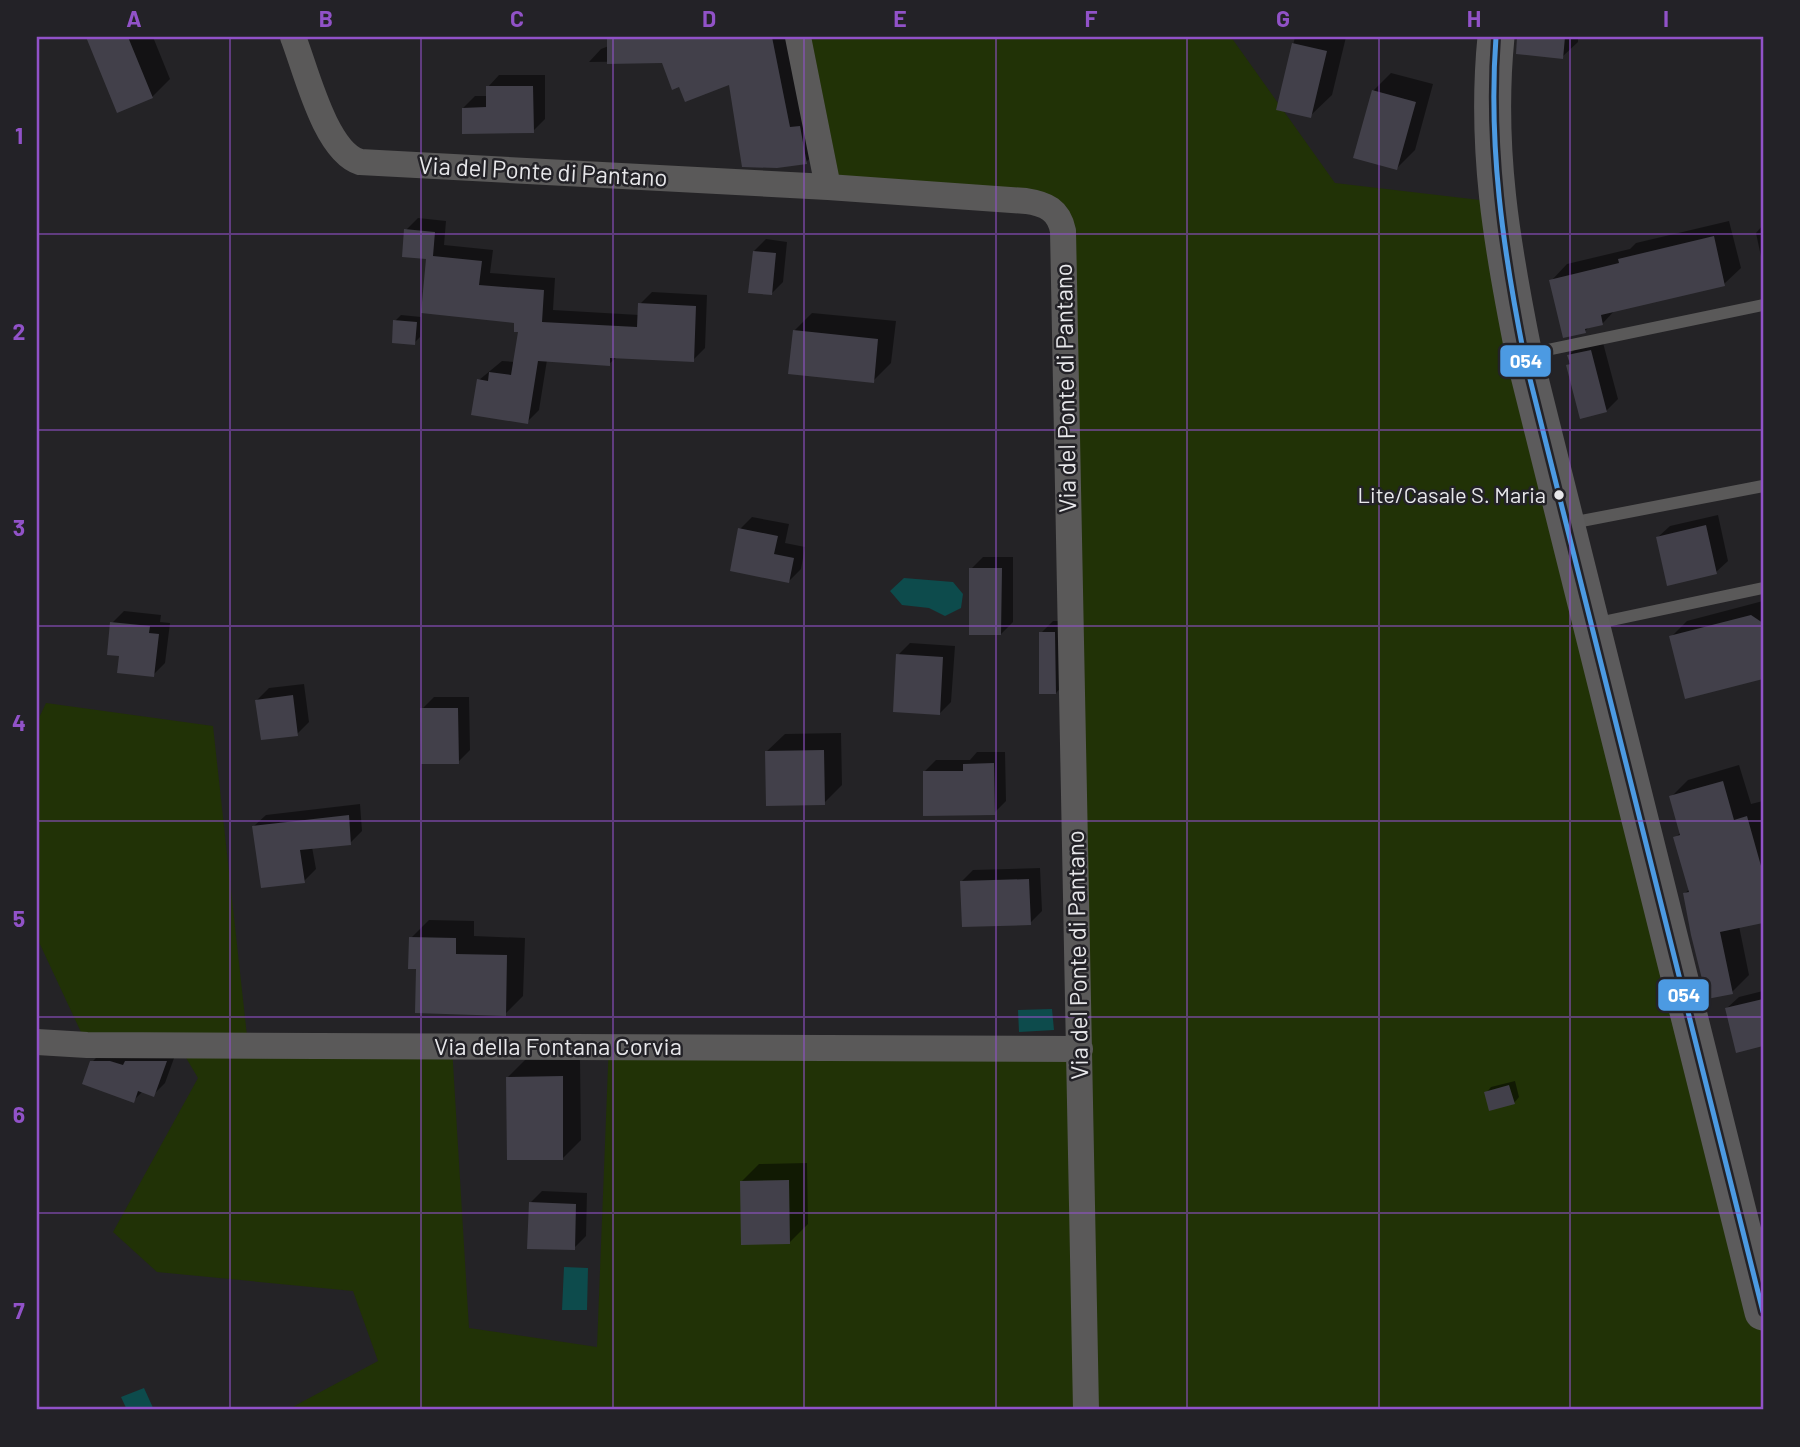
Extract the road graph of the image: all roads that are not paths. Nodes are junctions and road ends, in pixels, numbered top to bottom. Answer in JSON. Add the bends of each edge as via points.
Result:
{"nodes":[{"id":1,"x":293,"y":37,"type":"edge"},
{"id":2,"x":798,"y":37,"type":"edge"},
{"id":3,"x":1496,"y":37,"type":"edge"},
{"id":4,"x":828,"y":187,"type":"junction"},
{"id":5,"x":1763,"y":305,"type":"edge"},
{"id":6,"x":1524,"y":355,"type":"junction"},
{"id":7,"x":1763,"y":486,"type":"edge"},
{"id":8,"x":1567,"y":524,"type":"junction"},
{"id":9,"x":1763,"y":588,"type":"edge"},
{"id":10,"x":1593,"y":625,"type":"junction"},
{"id":11,"x":37,"y":1042,"type":"edge"},
{"id":12,"x":1080,"y":1049,"type":"junction"},
{"id":13,"x":1763,"y":1312,"type":"edge"},
{"id":14,"x":1086,"y":1410,"type":"edge"}],
"edges":[{"from":1,"to":4,"type":"street","name":"Via del Ponte di Pantano","via":[[331,135],[346,156],[360,162]]},
{"from":2,"to":4,"type":"street"},
{"from":3,"to":6,"type":"street","via":[[1493,166]]},
{"from":4,"to":12,"type":"street","name":"Via del Ponte di Pantano","via":[[1037,203],[1052,209],[1061,223]]},
{"from":5,"to":6,"type":"lane"},
{"from":6,"to":8,"type":"street"},
{"from":7,"to":8,"type":"lane"},
{"from":8,"to":10,"type":"street"},
{"from":9,"to":10,"type":"lane"},
{"from":10,"to":13,"type":"street"},
{"from":11,"to":12,"type":"street","name":"Via della Fontana Corvia"},
{"from":12,"to":14,"type":"street","name":"Via del Ponte di Pantano"}]}
